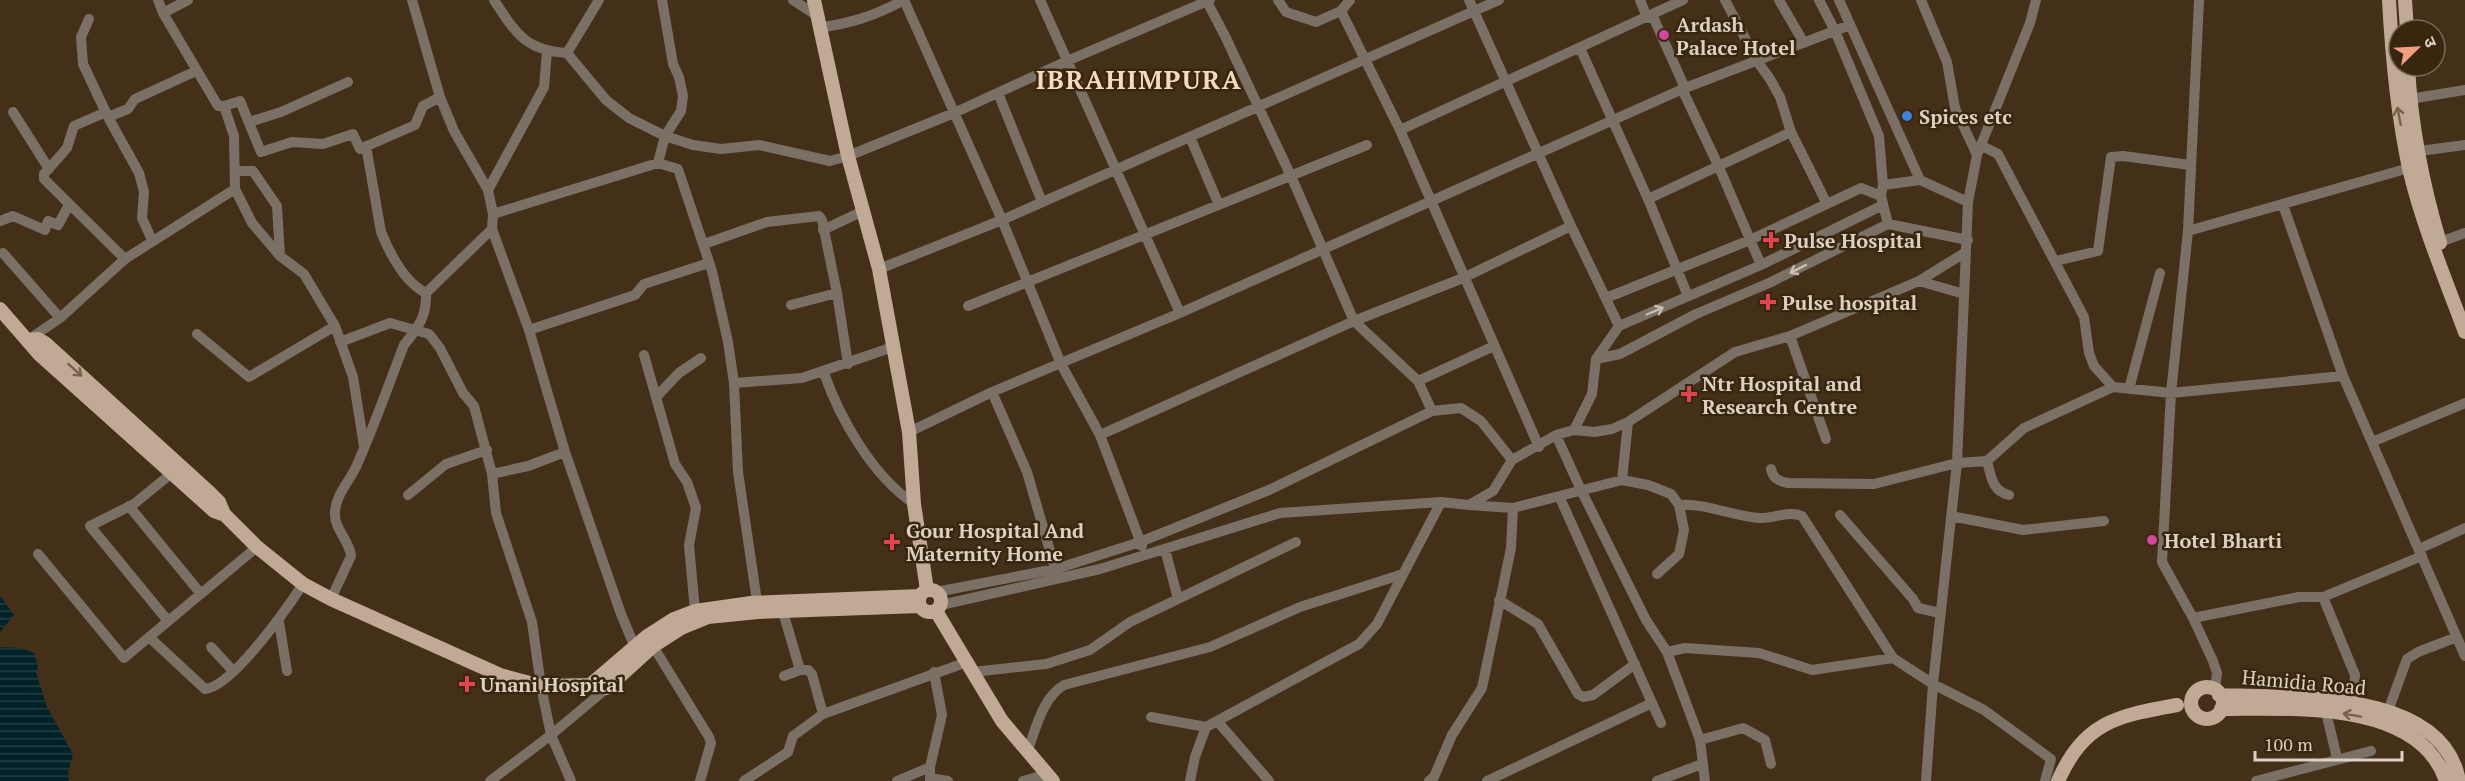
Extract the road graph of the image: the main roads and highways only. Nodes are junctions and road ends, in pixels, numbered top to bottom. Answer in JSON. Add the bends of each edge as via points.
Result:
{"nodes":[{"id":1,"x":814,"y":0,"type":"edge"},
{"id":2,"x":2389,"y":0,"type":"edge"},
{"id":3,"x":2405,"y":0,"type":"edge"},
{"id":4,"x":2406,"y":18,"type":"edge"},
{"id":5,"x":2409,"y":78,"type":"edge"},
{"id":6,"x":2412,"y":152,"type":"junction"},
{"id":7,"x":2465,"y":305,"type":"edge"},
{"id":8,"x":0,"y":309,"type":"edge"},
{"id":9,"x":0,"y":317,"type":"edge"},
{"id":10,"x":14,"y":327,"type":"junction"},
{"id":11,"x":2465,"y":332,"type":"edge"},
{"id":12,"x":930,"y":600,"type":"junction"},
{"id":13,"x":758,"y":607,"type":"junction"},
{"id":14,"x":638,"y":652,"type":"junction"},
{"id":15,"x":590,"y":686,"type":"junction"},
{"id":16,"x":2217,"y":692,"type":"junction"},
{"id":17,"x":2193,"y":696,"type":"junction"},
{"id":18,"x":2176,"y":705,"type":"junction"},
{"id":19,"x":2221,"y":709,"type":"junction"},
{"id":20,"x":2194,"y":712,"type":"junction"},
{"id":21,"x":2453,"y":761,"type":"junction"},
{"id":22,"x":2443,"y":775,"type":"edge"},
{"id":23,"x":1050,"y":777,"type":"edge"},
{"id":24,"x":2058,"y":781,"type":"edge"},
{"id":25,"x":2459,"y":781,"type":"edge"}],
"edges":[{"from":1,"to":12,"type":"main road","via":[[848,156],[879,269],[909,432],[914,504]]},
{"from":6,"to":2,"type":"main road","one_way":true,"via":[[2393,71]]},
{"from":3,"to":4,"type":"main road"},
{"from":5,"to":6,"type":"main road"},
{"from":6,"to":7,"type":"main road","via":[[2440,242]]},
{"from":6,"to":11,"type":"main road","via":[[2409,168],[2428,234]]},
{"from":8,"to":10,"type":"main road"},
{"from":9,"to":10,"type":"main road"},
{"from":10,"to":15,"type":"main road","via":[[39,354],[177,469],[214,511],[224,514],[303,584],[500,675],[541,686]]},
{"from":12,"to":13,"type":"main road"},
{"from":12,"to":13,"type":"main road","via":[[783,612]]},
{"from":12,"to":23,"type":"main road","via":[[1002,721]]},
{"from":13,"to":14,"type":"main road","via":[[708,617]]},
{"from":13,"to":14,"type":"main road","via":[[695,611],[646,637]]},
{"from":14,"to":15,"type":"main road"},
{"from":14,"to":15,"type":"main road","via":[[607,688]]},
{"from":16,"to":17,"type":"main road","via":[[2201,689]]},
{"from":16,"to":19,"type":"main road"},
{"from":16,"to":21,"type":"main road","name":"Hamidia Road","via":[[2353,702],[2388,711],[2415,722],[2440,741]]},
{"from":17,"to":18,"type":"main road"},
{"from":17,"to":20,"type":"main road"},
{"from":18,"to":20,"type":"main road"},
{"from":18,"to":24,"type":"main road","via":[[2108,722],[2075,749]]},
{"from":19,"to":20,"type":"main road","via":[[2207,719]]},
{"from":22,"to":19,"type":"main road","name":"Hamidia Road","one_way":true,"via":[[2433,755],[2412,737],[2352,713]]},
{"from":21,"to":22,"type":"main road"},
{"from":21,"to":25,"type":"main road","name":"Hamidia Road"}]}
